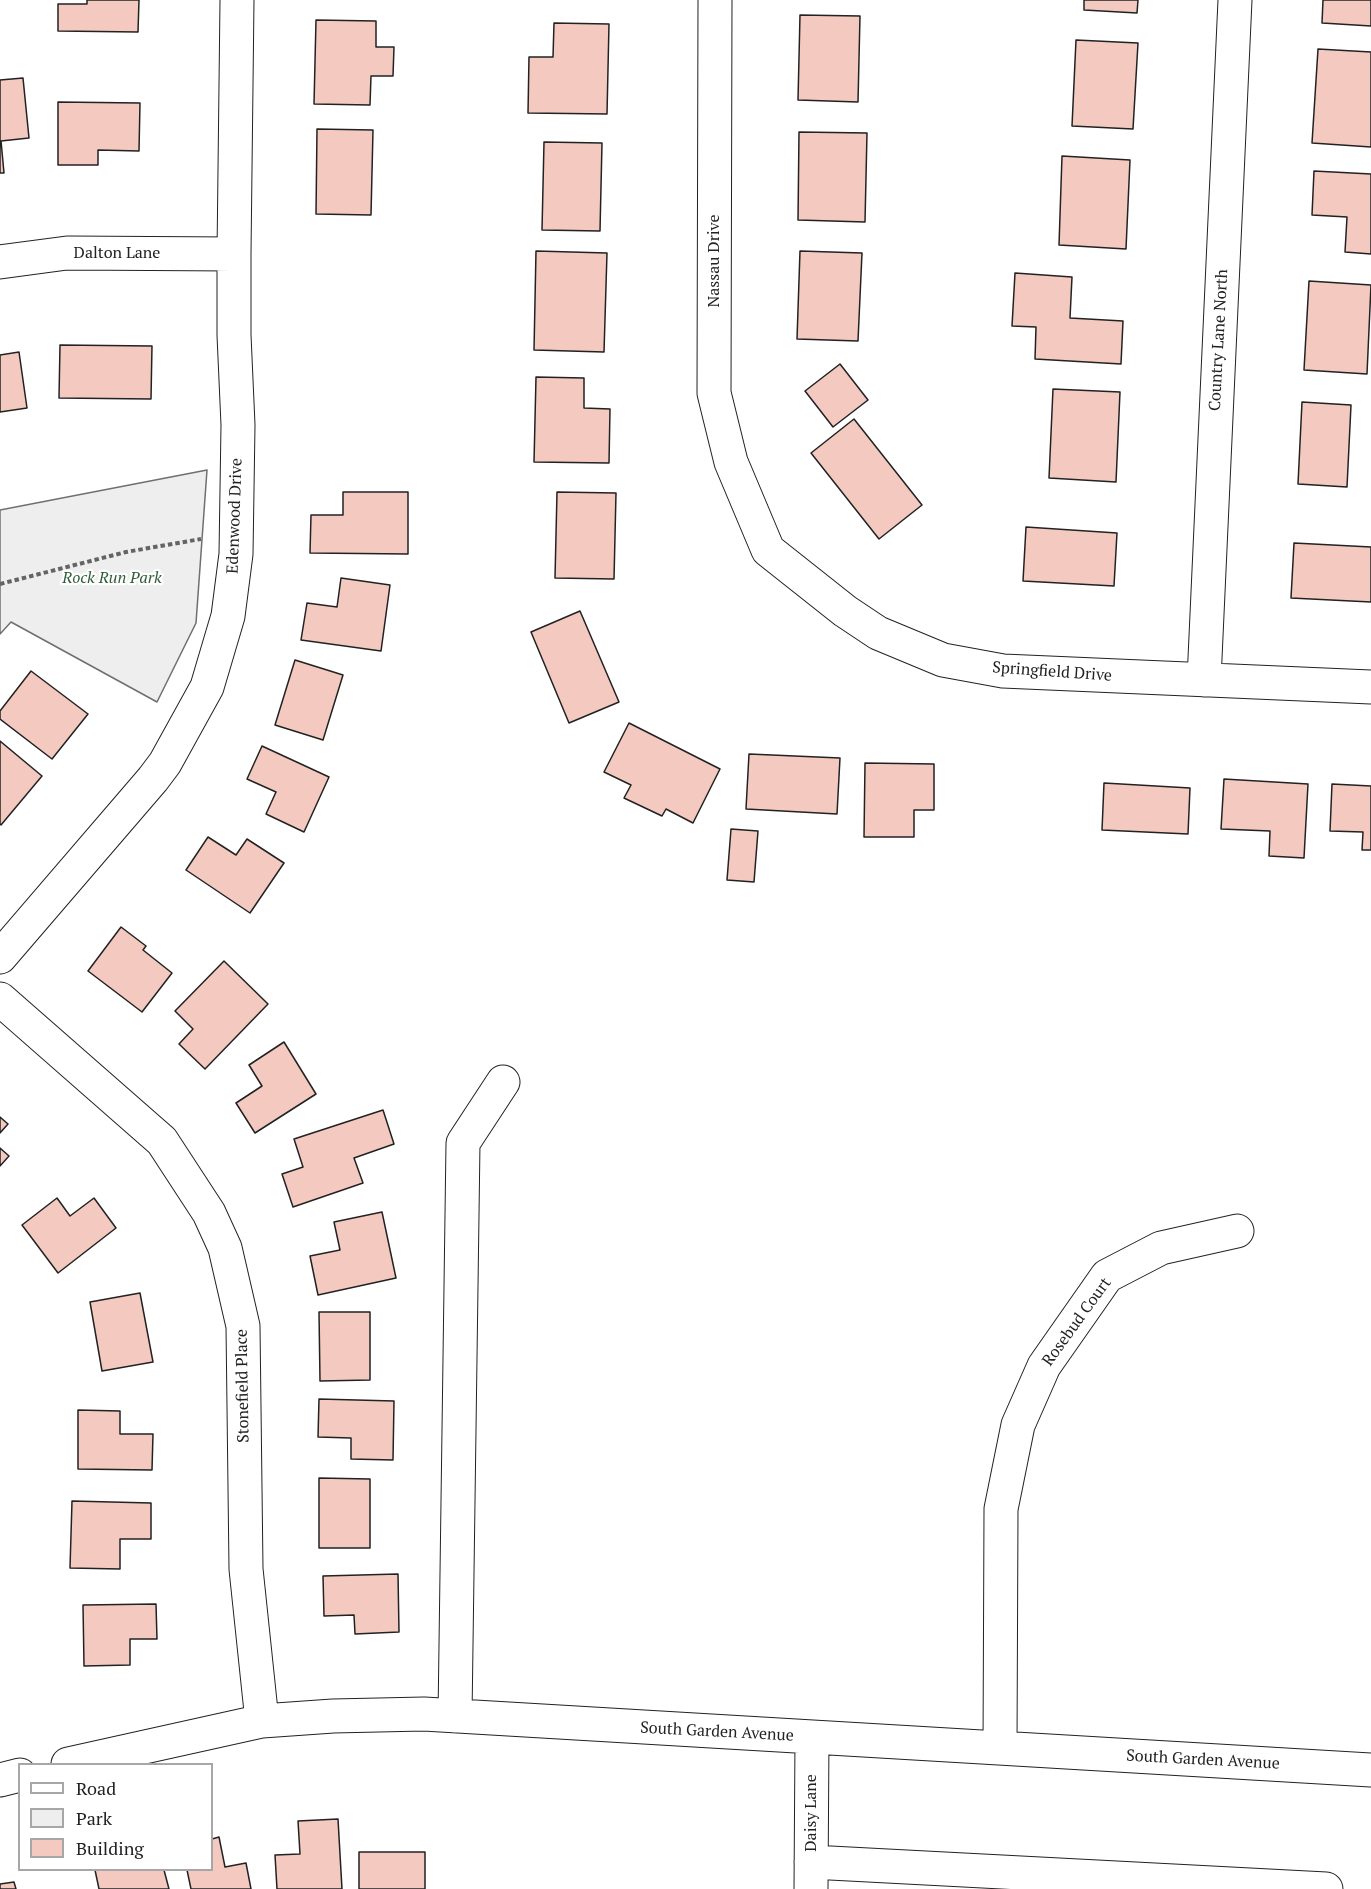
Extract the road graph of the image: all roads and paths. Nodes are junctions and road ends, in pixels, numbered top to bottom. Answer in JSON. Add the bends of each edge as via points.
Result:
{"nodes":[{"id":1,"x":237,"y":0,"type":"edge"},
{"id":2,"x":715,"y":0,"type":"edge"},
{"id":3,"x":1235,"y":0,"type":"edge"},
{"id":4,"x":234,"y":254,"type":"junction"},
{"id":5,"x":0,"y":262,"type":"edge"},
{"id":6,"x":753,"y":515,"type":"joint"},
{"id":7,"x":236,"y":535,"type":"junction"},
{"id":8,"x":0,"y":584,"type":"edge"},
{"id":9,"x":1204,"y":680,"type":"junction"},
{"id":10,"x":1371,"y":687,"type":"edge"},
{"id":11,"x":0,"y":957,"type":"edge"},
{"id":12,"x":0,"y":999,"type":"edge"},
{"id":13,"x":503,"y":1082,"type":"dead end"},
{"id":14,"x":1237,"y":1231,"type":"dead end"},
{"id":15,"x":455,"y":1716,"type":"junction"},
{"id":16,"x":262,"y":1721,"type":"junction"},
{"id":17,"x":812,"y":1737,"type":"junction"},
{"id":18,"x":999,"y":1748,"type":"junction"},
{"id":19,"x":73,"y":1763,"type":"edge"},
{"id":20,"x":1371,"y":1770,"type":"edge"},
{"id":21,"x":18,"y":1776,"type":"edge"},
{"id":22,"x":0,"y":1780,"type":"edge"},
{"id":23,"x":811,"y":1876,"type":"edge"},
{"id":24,"x":1326,"y":1889,"type":"edge"}],
"edges":[{"from":1,"to":4,"type":"street","name":"Edenwood Drive"},
{"from":2,"to":6,"type":"street","name":"Nassau Drive","via":[[714,393],[731,462]]},
{"from":3,"to":9,"type":"street","name":"Country Lane North"},
{"from":4,"to":5,"type":"street","name":"Dalton Lane","via":[[67,253]]},
{"from":4,"to":7,"type":"street","name":"Edenwood Drive"},
{"from":6,"to":9,"type":"street","name":"Springfield Drive","via":[[768,550],[845,611],[878,633],[943,660],[1003,671]]},
{"from":7,"to":8,"type":"path","via":[[126,552]]},
{"from":7,"to":11,"type":"street","name":"Edenwood Drive","via":[[228,616],[207,687],[165,763]]},
{"from":9,"to":10,"type":"street","name":"Springfield Drive"},
{"from":12,"to":16,"type":"street","name":"Stonefield Place","via":[[162,1141],[209,1213],[225,1248],[243,1326],[246,1569]]},
{"from":13,"to":15,"type":"street","via":[[463,1143]]},
{"from":14,"to":18,"type":"street","name":"Rosebud Court","via":[[1161,1248],[1107,1276],[1044,1366],[1017,1425],[1001,1509]]},
{"from":15,"to":16,"type":"street","name":"South Garden Avenue","via":[[333,1716]]},
{"from":15,"to":17,"type":"street","name":"South Garden Avenue"},
{"from":16,"to":19,"type":"street","name":"South Garden Avenue"},
{"from":17,"to":18,"type":"street","name":"South Garden Avenue"},
{"from":17,"to":23,"type":"street","name":"Daisy Lane"},
{"from":18,"to":20,"type":"street","name":"South Garden Avenue"},
{"from":21,"to":22,"type":"street"},
{"from":23,"to":24,"type":"street"}]}
